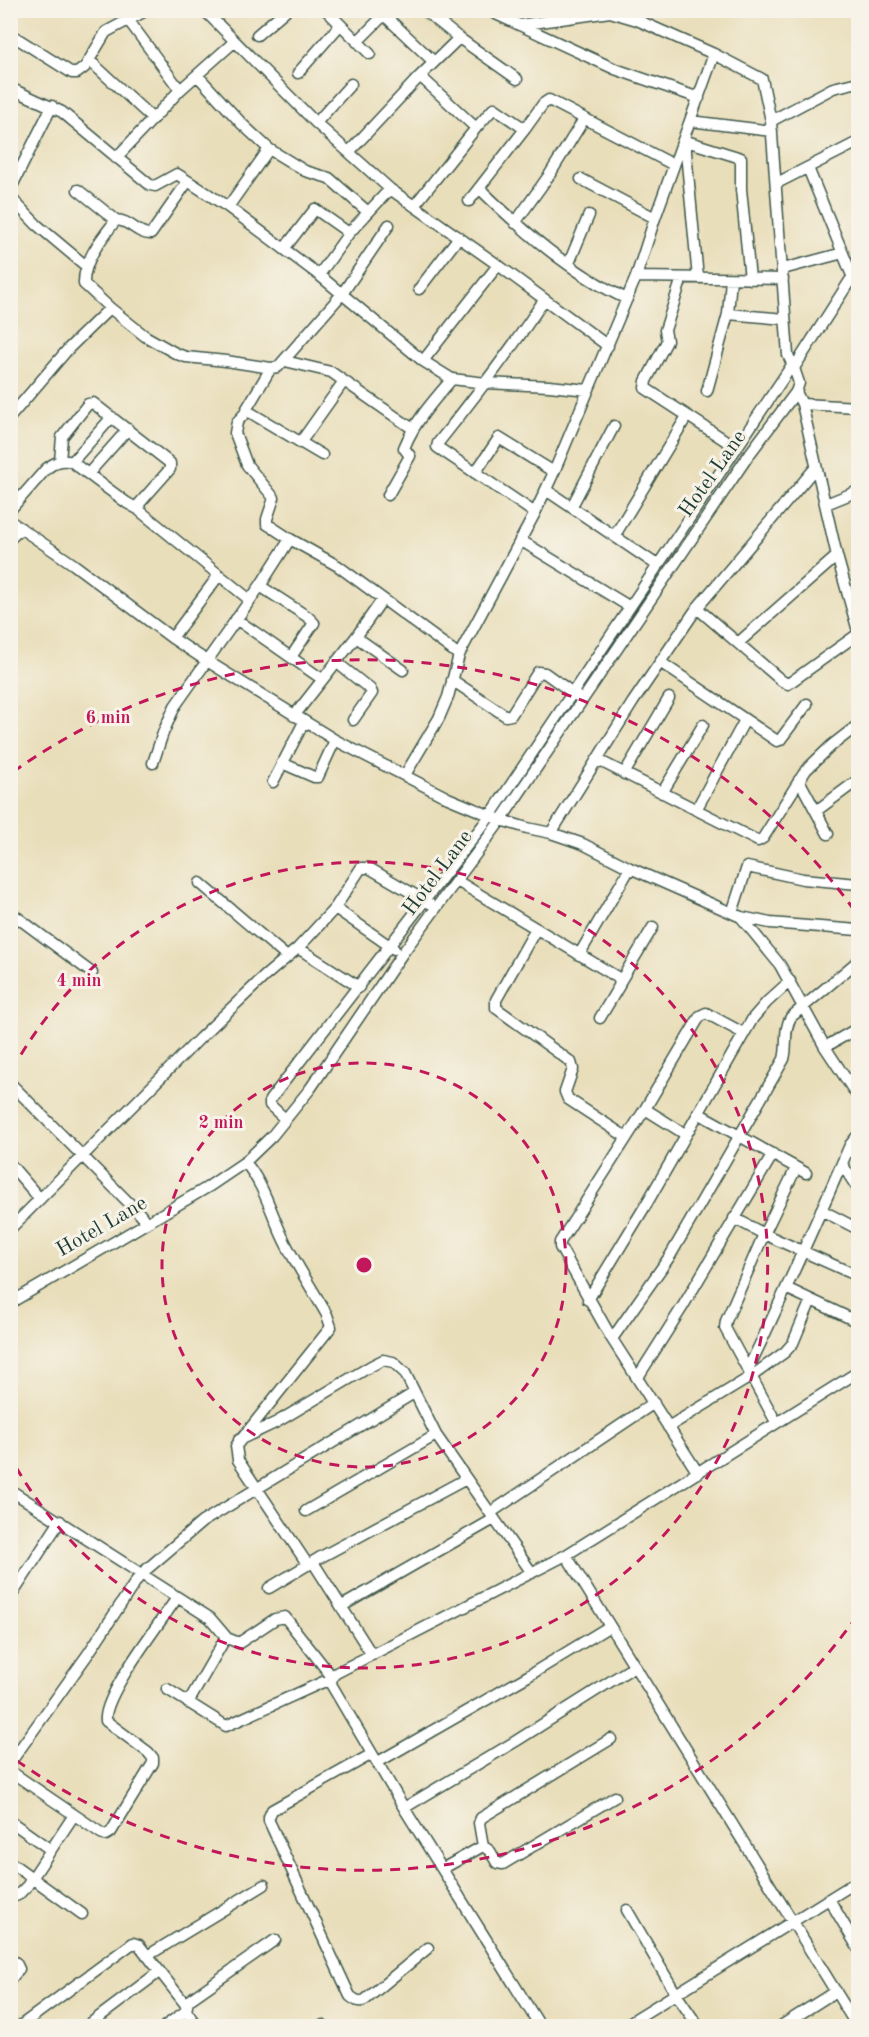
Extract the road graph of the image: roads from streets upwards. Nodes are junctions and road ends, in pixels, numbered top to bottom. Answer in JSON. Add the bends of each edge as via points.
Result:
{"nodes":[{"id":1,"x":147,"y":10,"type":"edge"},
{"id":2,"x":204,"y":10,"type":"edge"},
{"id":3,"x":286,"y":10,"type":"edge"},
{"id":4,"x":326,"y":10,"type":"edge"},
{"id":5,"x":424,"y":10,"type":"edge"},
{"id":6,"x":487,"y":10,"type":"edge"},
{"id":7,"x":856,"y":10,"type":"edge"},
{"id":8,"x":382,"y":13,"type":"edge"},
{"id":9,"x":858,"y":16,"type":"edge"},
{"id":10,"x":129,"y":21,"type":"junction"},
{"id":11,"x":340,"y":25,"type":"junction"},
{"id":12,"x":519,"y":25,"type":"junction"},
{"id":13,"x":10,"y":34,"type":"edge"},
{"id":14,"x":257,"y":35,"type":"dead end"},
{"id":15,"x":459,"y":38,"type":"junction"},
{"id":16,"x":234,"y":42,"type":"junction"},
{"id":17,"x":357,"y":42,"type":"junction"},
{"id":18,"x":370,"y":54,"type":"dead end"},
{"id":19,"x":714,"y":54,"type":"junction"},
{"id":20,"x":89,"y":60,"type":"junction"},
{"id":21,"x":434,"y":62,"type":"junction"},
{"id":22,"x":298,"y":73,"type":"dead end"},
{"id":23,"x":197,"y":75,"type":"junction"},
{"id":24,"x":420,"y":76,"type":"junction"},
{"id":25,"x":518,"y":79,"type":"dead end"},
{"id":26,"x":858,"y":82,"type":"edge"},
{"id":27,"x":351,"y":84,"type":"dead end"},
{"id":28,"x":10,"y":88,"type":"edge"},
{"id":29,"x":180,"y":90,"type":"junction"},
{"id":30,"x":699,"y":98,"type":"junction"},
{"id":31,"x":52,"y":106,"type":"junction"},
{"id":32,"x":153,"y":119,"type":"junction"},
{"id":33,"x":584,"y":119,"type":"junction"},
{"id":34,"x":690,"y":121,"type":"junction"},
{"id":35,"x":316,"y":123,"type":"junction"},
{"id":36,"x":772,"y":126,"type":"junction"},
{"id":37,"x":476,"y":128,"type":"junction"},
{"id":38,"x":525,"y":129,"type":"junction"},
{"id":39,"x":684,"y":141,"type":"junction"},
{"id":40,"x":858,"y":142,"type":"edge"},
{"id":41,"x":269,"y":149,"type":"junction"},
{"id":42,"x":348,"y":152,"type":"junction"},
{"id":43,"x":116,"y":158,"type":"junction"},
{"id":44,"x":674,"y":165,"type":"junction"},
{"id":45,"x":808,"y":168,"type":"junction"},
{"id":46,"x":581,"y":179,"type":"dead end"},
{"id":47,"x":188,"y":181,"type":"junction"},
{"id":48,"x":777,"y":183,"type":"junction"},
{"id":49,"x":479,"y":188,"type":"junction"},
{"id":50,"x":10,"y":189,"type":"edge"},
{"id":51,"x":390,"y":189,"type":"junction"},
{"id":52,"x":78,"y":190,"type":"dead end"},
{"id":53,"x":10,"y":197,"type":"edge"},
{"id":54,"x":469,"y":201,"type":"dead end"},
{"id":55,"x":414,"y":206,"type":"junction"},
{"id":56,"x":228,"y":207,"type":"junction"},
{"id":57,"x":368,"y":212,"type":"junction"},
{"id":58,"x":589,"y":215,"type":"dead end"},
{"id":59,"x":655,"y":218,"type":"junction"},
{"id":60,"x":116,"y":220,"type":"junction"},
{"id":61,"x":515,"y":223,"type":"junction"},
{"id":62,"x":389,"y":225,"type":"dead end"},
{"id":63,"x":349,"y":233,"type":"junction"},
{"id":64,"x":459,"y":237,"type":"junction"},
{"id":65,"x":284,"y":249,"type":"junction"},
{"id":66,"x":843,"y":254,"type":"junction"},
{"id":67,"x":569,"y":263,"type":"junction"},
{"id":68,"x":498,"y":265,"type":"junction"},
{"id":69,"x":87,"y":266,"type":"junction"},
{"id":70,"x":856,"y":273,"type":"edge"},
{"id":71,"x":783,"y":274,"type":"junction"},
{"id":72,"x":319,"y":275,"type":"junction"},
{"id":73,"x":636,"y":277,"type":"junction"},
{"id":74,"x":682,"y":278,"type":"junction"},
{"id":75,"x":698,"y":278,"type":"junction"},
{"id":76,"x":731,"y":279,"type":"junction"},
{"id":77,"x":750,"y":279,"type":"junction"},
{"id":78,"x":419,"y":289,"type":"dead end"},
{"id":79,"x":342,"y":294,"type":"junction"},
{"id":80,"x":627,"y":299,"type":"junction"},
{"id":81,"x":544,"y":300,"type":"junction"},
{"id":82,"x":110,"y":308,"type":"junction"},
{"id":83,"x":728,"y":314,"type":"junction"},
{"id":84,"x":785,"y":318,"type":"junction"},
{"id":85,"x":608,"y":346,"type":"junction"},
{"id":86,"x":285,"y":361,"type":"junction"},
{"id":87,"x":423,"y":361,"type":"junction"},
{"id":88,"x":271,"y":368,"type":"junction"},
{"id":89,"x":795,"y":371,"type":"junction"},
{"id":90,"x":452,"y":379,"type":"junction"},
{"id":91,"x":344,"y":381,"type":"junction"},
{"id":92,"x":486,"y":383,"type":"junction"},
{"id":93,"x":588,"y":390,"type":"junction"},
{"id":94,"x":707,"y":391,"type":"dead end"},
{"id":95,"x":796,"y":392,"type":"junction"},
{"id":96,"x":802,"y":404,"type":"junction"},
{"id":97,"x":858,"y":410,"type":"edge"},
{"id":98,"x":247,"y":411,"type":"junction"},
{"id":99,"x":687,"y":416,"type":"junction"},
{"id":100,"x":10,"y":417,"type":"edge"},
{"id":101,"x":112,"y":417,"type":"junction"},
{"id":102,"x":614,"y":426,"type":"dead end"},
{"id":103,"x":128,"y":429,"type":"junction"},
{"id":104,"x":413,"y":429,"type":"junction"},
{"id":105,"x":300,"y":443,"type":"junction"},
{"id":106,"x":737,"y":448,"type":"junction"},
{"id":107,"x":322,"y":455,"type":"dead end"},
{"id":108,"x":60,"y":461,"type":"junction"},
{"id":109,"x":72,"y":462,"type":"junction"},
{"id":110,"x":816,"y":467,"type":"junction"},
{"id":111,"x":554,"y":472,"type":"junction"},
{"id":112,"x":475,"y":473,"type":"junction"},
{"id":113,"x":88,"y":474,"type":"junction"},
{"id":114,"x":546,"y":489,"type":"junction"},
{"id":115,"x":858,"y":491,"type":"edge"},
{"id":116,"x":388,"y":495,"type":"dead end"},
{"id":117,"x":826,"y":504,"type":"junction"},
{"id":118,"x":572,"y":506,"type":"junction"},
{"id":119,"x":138,"y":509,"type":"junction"},
{"id":120,"x":10,"y":510,"type":"edge"},
{"id":121,"x":535,"y":513,"type":"junction"},
{"id":122,"x":10,"y":522,"type":"edge"},
{"id":123,"x":21,"y":528,"type":"junction"},
{"id":124,"x":615,"y":535,"type":"junction"},
{"id":125,"x":10,"y":539,"type":"edge"},
{"id":126,"x":290,"y":539,"type":"junction"},
{"id":127,"x":520,"y":540,"type":"junction"},
{"id":128,"x":837,"y":556,"type":"junction"},
{"id":129,"x":657,"y":565,"type":"junction"},
{"id":130,"x":219,"y":575,"type":"junction"},
{"id":131,"x":260,"y":586,"type":"junction"},
{"id":132,"x":250,"y":600,"type":"junction"},
{"id":133,"x":382,"y":600,"type":"junction"},
{"id":134,"x":630,"y":607,"type":"junction"},
{"id":135,"x":697,"y":608,"type":"junction"},
{"id":136,"x":236,"y":619,"type":"junction"},
{"id":137,"x":858,"y":632,"type":"edge"},
{"id":138,"x":356,"y":637,"type":"junction"},
{"id":139,"x":172,"y":638,"type":"junction"},
{"id":140,"x":738,"y":643,"type":"junction"},
{"id":141,"x":459,"y":655,"type":"junction"},
{"id":142,"x":291,"y":657,"type":"junction"},
{"id":143,"x":207,"y":661,"type":"junction"},
{"id":144,"x":336,"y":662,"type":"junction"},
{"id":145,"x":660,"y":662,"type":"junction"},
{"id":146,"x":403,"y":670,"type":"dead end"},
{"id":147,"x":322,"y":679,"type":"junction"},
{"id":148,"x":452,"y":680,"type":"junction"},
{"id":149,"x":578,"y":696,"type":"junction"},
{"id":150,"x":669,"y":698,"type":"dead end"},
{"id":151,"x":807,"y":704,"type":"dead end"},
{"id":152,"x":294,"y":716,"type":"junction"},
{"id":153,"x":353,"y":720,"type":"dead end"},
{"id":154,"x":744,"y":720,"type":"junction"},
{"id":155,"x":304,"y":722,"type":"junction"},
{"id":156,"x":703,"y":725,"type":"dead end"},
{"id":157,"x":858,"y":725,"type":"edge"},
{"id":158,"x":335,"y":740,"type":"junction"},
{"id":159,"x":598,"y":760,"type":"junction"},
{"id":160,"x":153,"y":762,"type":"dead end"},
{"id":161,"x":282,"y":763,"type":"junction"},
{"id":162,"x":624,"y":774,"type":"junction"},
{"id":163,"x":405,"y":775,"type":"junction"},
{"id":164,"x":799,"y":780,"type":"junction"},
{"id":165,"x":858,"y":780,"type":"edge"},
{"id":166,"x":273,"y":782,"type":"dead end"},
{"id":167,"x":662,"y":793,"type":"junction"},
{"id":168,"x":696,"y":810,"type":"junction"},
{"id":169,"x":816,"y":811,"type":"junction"},
{"id":170,"x":496,"y":818,"type":"junction"},
{"id":171,"x":551,"y":833,"type":"junction"},
{"id":172,"x":828,"y":834,"type":"dead end"},
{"id":173,"x":630,"y":868,"type":"junction"},
{"id":174,"x":457,"y":880,"type":"junction"},
{"id":175,"x":200,"y":883,"type":"dead end"},
{"id":176,"x":858,"y":884,"type":"edge"},
{"id":177,"x":430,"y":904,"type":"junction"},
{"id":178,"x":335,"y":908,"type":"junction"},
{"id":179,"x":10,"y":912,"type":"edge"},
{"id":180,"x":736,"y":915,"type":"junction"},
{"id":181,"x":653,"y":927,"type":"dead end"},
{"id":182,"x":536,"y":928,"type":"junction"},
{"id":183,"x":858,"y":930,"type":"edge"},
{"id":184,"x":298,"y":948,"type":"junction"},
{"id":185,"x":396,"y":950,"type":"junction"},
{"id":186,"x":579,"y":955,"type":"junction"},
{"id":187,"x":287,"y":957,"type":"junction"},
{"id":188,"x":858,"y":961,"type":"edge"},
{"id":189,"x":92,"y":973,"type":"dead end"},
{"id":190,"x":790,"y":981,"type":"junction"},
{"id":191,"x":620,"y":982,"type":"junction"},
{"id":192,"x":359,"y":987,"type":"junction"},
{"id":193,"x":802,"y":1008,"type":"junction"},
{"id":194,"x":600,"y":1018,"type":"dead end"},
{"id":195,"x":858,"y":1028,"type":"edge"},
{"id":196,"x":743,"y":1033,"type":"junction"},
{"id":197,"x":825,"y":1047,"type":"junction"},
{"id":198,"x":10,"y":1083,"type":"edge"},
{"id":199,"x":858,"y":1097,"type":"edge"},
{"id":200,"x":645,"y":1109,"type":"junction"},
{"id":201,"x":698,"y":1113,"type":"junction"},
{"id":202,"x":279,"y":1115,"type":"junction"},
{"id":203,"x":685,"y":1134,"type":"junction"},
{"id":204,"x":858,"y":1135,"type":"edge"},
{"id":205,"x":739,"y":1136,"type":"junction"},
{"id":206,"x":626,"y":1137,"type":"junction"},
{"id":207,"x":773,"y":1154,"type":"junction"},
{"id":208,"x":83,"y":1155,"type":"junction"},
{"id":209,"x":245,"y":1162,"type":"junction"},
{"id":210,"x":10,"y":1164,"type":"edge"},
{"id":211,"x":842,"y":1164,"type":"junction"},
{"id":212,"x":858,"y":1190,"type":"edge"},
{"id":213,"x":40,"y":1199,"type":"junction"},
{"id":214,"x":821,"y":1210,"type":"junction"},
{"id":215,"x":143,"y":1218,"type":"junction"},
{"id":216,"x":734,"y":1218,"type":"junction"},
{"id":217,"x":10,"y":1229,"type":"edge"},
{"id":218,"x":858,"y":1229,"type":"edge"},
{"id":219,"x":764,"y":1234,"type":"junction"},
{"id":220,"x":802,"y":1251,"type":"junction"},
{"id":221,"x":858,"y":1276,"type":"edge"},
{"id":222,"x":788,"y":1289,"type":"junction"},
{"id":223,"x":588,"y":1300,"type":"junction"},
{"id":224,"x":811,"y":1300,"type":"junction"},
{"id":225,"x":10,"y":1303,"type":"edge"},
{"id":226,"x":858,"y":1322,"type":"edge"},
{"id":227,"x":612,"y":1339,"type":"junction"},
{"id":228,"x":858,"y":1372,"type":"edge"},
{"id":229,"x":750,"y":1373,"type":"junction"},
{"id":230,"x":638,"y":1377,"type":"junction"},
{"id":231,"x":414,"y":1393,"type":"junction"},
{"id":232,"x":654,"y":1403,"type":"junction"},
{"id":233,"x":776,"y":1422,"type":"junction"},
{"id":234,"x":668,"y":1427,"type":"junction"},
{"id":235,"x":436,"y":1435,"type":"junction"},
{"id":236,"x":239,"y":1440,"type":"junction"},
{"id":237,"x":698,"y":1473,"type":"junction"},
{"id":238,"x":466,"y":1479,"type":"junction"},
{"id":239,"x":256,"y":1489,"type":"junction"},
{"id":240,"x":12,"y":1494,"type":"edge"},
{"id":241,"x":306,"y":1511,"type":"dead end"},
{"id":242,"x":492,"y":1516,"type":"junction"},
{"id":243,"x":60,"y":1521,"type":"junction"},
{"id":244,"x":566,"y":1555,"type":"junction"},
{"id":245,"x":311,"y":1563,"type":"junction"},
{"id":246,"x":532,"y":1573,"type":"junction"},
{"id":247,"x":140,"y":1575,"type":"junction"},
{"id":248,"x":269,"y":1588,"type":"dead end"},
{"id":249,"x":10,"y":1598,"type":"edge"},
{"id":250,"x":177,"y":1598,"type":"junction"},
{"id":251,"x":342,"y":1606,"type":"junction"},
{"id":252,"x":610,"y":1626,"type":"junction"},
{"id":253,"x":226,"y":1637,"type":"junction"},
{"id":254,"x":372,"y":1655,"type":"junction"},
{"id":255,"x":635,"y":1666,"type":"junction"},
{"id":256,"x":331,"y":1680,"type":"junction"},
{"id":257,"x":167,"y":1689,"type":"dead end"},
{"id":258,"x":188,"y":1703,"type":"junction"},
{"id":259,"x":611,"y":1739,"type":"dead end"},
{"id":260,"x":375,"y":1758,"type":"junction"},
{"id":261,"x":10,"y":1763,"type":"edge"},
{"id":262,"x":10,"y":1771,"type":"edge"},
{"id":263,"x":615,"y":1797,"type":"dead end"},
{"id":264,"x":404,"y":1808,"type":"junction"},
{"id":265,"x":74,"y":1815,"type":"junction"},
{"id":266,"x":10,"y":1821,"type":"edge"},
{"id":267,"x":483,"y":1846,"type":"junction"},
{"id":268,"x":51,"y":1850,"type":"junction"},
{"id":269,"x":10,"y":1862,"type":"edge"},
{"id":270,"x":442,"y":1869,"type":"junction"},
{"id":271,"x":33,"y":1878,"type":"junction"},
{"id":272,"x":858,"y":1881,"type":"edge"},
{"id":273,"x":264,"y":1885,"type":"dead end"},
{"id":274,"x":10,"y":1898,"type":"edge"},
{"id":275,"x":829,"y":1899,"type":"junction"},
{"id":276,"x":627,"y":1910,"type":"dead end"},
{"id":277,"x":82,"y":1914,"type":"dead end"},
{"id":278,"x":792,"y":1921,"type":"junction"},
{"id":279,"x":274,"y":1940,"type":"dead end"},
{"id":280,"x":428,"y":1948,"type":"dead end"},
{"id":281,"x":858,"y":1948,"type":"edge"},
{"id":282,"x":147,"y":1956,"type":"junction"},
{"id":283,"x":10,"y":1959,"type":"edge"},
{"id":284,"x":159,"y":1972,"type":"junction"},
{"id":285,"x":10,"y":1980,"type":"edge"},
{"id":286,"x":836,"y":1991,"type":"junction"},
{"id":287,"x":676,"y":1994,"type":"junction"},
{"id":288,"x":186,"y":2008,"type":"junction"},
{"id":289,"x":20,"y":2026,"type":"edge"},
{"id":290,"x":87,"y":2026,"type":"edge"},
{"id":291,"x":165,"y":2026,"type":"edge"},
{"id":292,"x":197,"y":2026,"type":"edge"},
{"id":293,"x":540,"y":2026,"type":"edge"},
{"id":294,"x":624,"y":2026,"type":"edge"},
{"id":295,"x":698,"y":2026,"type":"edge"},
{"id":296,"x":781,"y":2026,"type":"edge"},
{"id":297,"x":857,"y":2026,"type":"edge"}],
"edges":[{"from":1,"to":10,"type":"street"},
{"from":2,"to":16,"type":"street"},
{"from":3,"to":14,"type":"street"},
{"from":4,"to":11,"type":"street"},
{"from":5,"to":15,"type":"street"},
{"from":6,"to":12,"type":"street"},
{"from":7,"to":9,"type":"street"},
{"from":8,"to":17,"type":"street"},
{"from":8,"to":21,"type":"street"},
{"from":10,"to":20,"type":"street","via":[[106,32]]},
{"from":10,"to":29,"type":"street"},
{"from":11,"to":17,"type":"street"},
{"from":11,"to":22,"type":"street"},
{"from":12,"to":19,"type":"street","via":[[610,12]]},
{"from":12,"to":30,"type":"street","via":[[615,69]]},
{"from":13,"to":20,"type":"street","via":[[72,73],[81,71]]},
{"from":15,"to":21,"type":"street"},
{"from":15,"to":25,"type":"street"},
{"from":16,"to":23,"type":"street"},
{"from":16,"to":35,"type":"street"},
{"from":17,"to":18,"type":"street"},
{"from":19,"to":30,"type":"street"},
{"from":19,"to":36,"type":"street","via":[[762,79]]},
{"from":20,"to":32,"type":"street"},
{"from":21,"to":24,"type":"street"},
{"from":23,"to":29,"type":"street"},
{"from":23,"to":41,"type":"street"},
{"from":24,"to":37,"type":"street"},
{"from":24,"to":42,"type":"street"},
{"from":26,"to":36,"type":"street","via":[[832,88]]},
{"from":27,"to":35,"type":"street"},
{"from":28,"to":31,"type":"street"},
{"from":29,"to":32,"type":"street"},
{"from":30,"to":34,"type":"street"},
{"from":31,"to":43,"type":"street"},
{"from":31,"to":50,"type":"street"},
{"from":32,"to":43,"type":"street"},
{"from":33,"to":38,"type":"street","via":[[549,100]]},
{"from":33,"to":44,"type":"street"},
{"from":33,"to":61,"type":"street"},
{"from":34,"to":36,"type":"street"},
{"from":34,"to":39,"type":"street"},
{"from":35,"to":42,"type":"street"},
{"from":36,"to":48,"type":"street"},
{"from":37,"to":38,"type":"street","via":[[494,108]]},
{"from":37,"to":55,"type":"street"},
{"from":38,"to":49,"type":"street"},
{"from":39,"to":44,"type":"street"},
{"from":39,"to":75,"type":"street"},
{"from":39,"to":77,"type":"street","via":[[741,158]]},
{"from":40,"to":45,"type":"street"},
{"from":41,"to":56,"type":"street"},
{"from":41,"to":57,"type":"street","via":[[305,171],[329,178]]},
{"from":42,"to":51,"type":"street"},
{"from":43,"to":47,"type":"street","via":[[150,185],[177,174]]},
{"from":44,"to":59,"type":"street"},
{"from":45,"to":48,"type":"street"},
{"from":45,"to":66,"type":"street"},
{"from":46,"to":59,"type":"street"},
{"from":47,"to":56,"type":"street"},
{"from":47,"to":60,"type":"street","via":[[151,234],[145,235],[124,220]]},
{"from":48,"to":71,"type":"street"},
{"from":49,"to":54,"type":"street"},
{"from":49,"to":61,"type":"street"},
{"from":51,"to":55,"type":"street"},
{"from":51,"to":57,"type":"street"},
{"from":52,"to":60,"type":"street"},
{"from":53,"to":69,"type":"street"},
{"from":55,"to":64,"type":"street"},
{"from":56,"to":65,"type":"street"},
{"from":57,"to":63,"type":"street"},
{"from":58,"to":67,"type":"street"},
{"from":59,"to":73,"type":"street"},
{"from":60,"to":69,"type":"street"},
{"from":61,"to":67,"type":"street"},
{"from":62,"to":79,"type":"street"},
{"from":63,"to":65,"type":"street","via":[[315,209]]},
{"from":63,"to":72,"type":"street"},
{"from":64,"to":68,"type":"street"},
{"from":64,"to":78,"type":"street"},
{"from":65,"to":72,"type":"street"},
{"from":66,"to":70,"type":"street"},
{"from":66,"to":71,"type":"street"},
{"from":67,"to":80,"type":"street"},
{"from":68,"to":81,"type":"street"},
{"from":68,"to":87,"type":"street"},
{"from":69,"to":82,"type":"street","via":[[84,284]]},
{"from":70,"to":89,"type":"street"},
{"from":71,"to":77,"type":"street"},
{"from":71,"to":84,"type":"street"},
{"from":72,"to":79,"type":"street"},
{"from":73,"to":74,"type":"street"},
{"from":73,"to":80,"type":"street"},
{"from":74,"to":75,"type":"street"},
{"from":74,"to":99,"type":"street","via":[[665,330],[667,341],[645,385],[647,391]]},
{"from":75,"to":76,"type":"street"},
{"from":76,"to":77,"type":"street"},
{"from":76,"to":83,"type":"street"},
{"from":79,"to":86,"type":"street"},
{"from":79,"to":87,"type":"street"},
{"from":80,"to":85,"type":"street"},
{"from":81,"to":85,"type":"street"},
{"from":81,"to":92,"type":"street"},
{"from":82,"to":88,"type":"street","via":[[145,336],[177,354]]},
{"from":82,"to":100,"type":"street","via":[[69,348]]},
{"from":83,"to":84,"type":"street"},
{"from":83,"to":94,"type":"street"},
{"from":84,"to":89,"type":"street","via":[[788,355]]},
{"from":85,"to":93,"type":"street"},
{"from":86,"to":88,"type":"street"},
{"from":86,"to":91,"type":"street","via":[[323,369]]},
{"from":87,"to":90,"type":"street"},
{"from":88,"to":98,"type":"street","via":[[246,406]]},
{"from":89,"to":95,"type":"street","via":[[799,385]]},
{"from":89,"to":106,"type":"street"},
{"from":90,"to":92,"type":"street"},
{"from":90,"to":104,"type":"street"},
{"from":91,"to":104,"type":"street"},
{"from":91,"to":105,"type":"street"},
{"from":92,"to":93,"type":"street"},
{"from":92,"to":112,"type":"street","via":[[438,443],[440,450]]},
{"from":93,"to":111,"type":"street"},
{"from":95,"to":96,"type":"street"},
{"from":95,"to":149,"type":"street","name":"Hotel Lane"},
{"from":96,"to":97,"type":"street"},
{"from":96,"to":110,"type":"street"},
{"from":98,"to":105,"type":"street"},
{"from":98,"to":126,"type":"street","via":[[235,433],[247,465],[274,498],[267,524]]},
{"from":99,"to":106,"type":"street"},
{"from":99,"to":124,"type":"street"},
{"from":101,"to":103,"type":"street"},
{"from":101,"to":108,"type":"street","via":[[90,403],[62,437]]},
{"from":101,"to":109,"type":"street"},
{"from":102,"to":118,"type":"street"},
{"from":103,"to":113,"type":"street"},
{"from":103,"to":119,"type":"street","via":[[170,463],[170,469]]},
{"from":104,"to":116,"type":"street","via":[[404,448],[410,456]]},
{"from":105,"to":107,"type":"street"},
{"from":106,"to":129,"type":"street"},
{"from":108,"to":109,"type":"street"},
{"from":108,"to":120,"type":"street","via":[[46,469]]},
{"from":109,"to":113,"type":"street"},
{"from":110,"to":117,"type":"street"},
{"from":110,"to":135,"type":"street"},
{"from":111,"to":112,"type":"street","via":[[500,438]]},
{"from":111,"to":114,"type":"street"},
{"from":112,"to":121,"type":"street"},
{"from":113,"to":119,"type":"street"},
{"from":114,"to":118,"type":"street"},
{"from":114,"to":121,"type":"street"},
{"from":115,"to":117,"type":"street"},
{"from":117,"to":128,"type":"street"},
{"from":118,"to":124,"type":"street"},
{"from":119,"to":130,"type":"street"},
{"from":121,"to":127,"type":"street"},
{"from":122,"to":123,"type":"street"},
{"from":123,"to":125,"type":"street"},
{"from":123,"to":139,"type":"street"},
{"from":124,"to":129,"type":"street"},
{"from":126,"to":131,"type":"street"},
{"from":126,"to":133,"type":"street","via":[[338,566]]},
{"from":127,"to":134,"type":"street"},
{"from":127,"to":141,"type":"street"},
{"from":128,"to":137,"type":"street"},
{"from":128,"to":140,"type":"street"},
{"from":129,"to":134,"type":"street"},
{"from":130,"to":132,"type":"street"},
{"from":130,"to":139,"type":"street"},
{"from":131,"to":132,"type":"street"},
{"from":131,"to":142,"type":"street","via":[[314,623]]},
{"from":132,"to":136,"type":"street"},
{"from":133,"to":138,"type":"street"},
{"from":133,"to":141,"type":"street"},
{"from":134,"to":149,"type":"street"},
{"from":135,"to":140,"type":"street"},
{"from":135,"to":145,"type":"street"},
{"from":136,"to":142,"type":"street"},
{"from":136,"to":143,"type":"street"},
{"from":137,"to":140,"type":"street","via":[[788,684]]},
{"from":138,"to":144,"type":"street"},
{"from":138,"to":146,"type":"street"},
{"from":139,"to":143,"type":"street"},
{"from":141,"to":148,"type":"street"},
{"from":142,"to":147,"type":"street"},
{"from":143,"to":152,"type":"street"},
{"from":143,"to":160,"type":"street","via":[[175,706]]},
{"from":144,"to":147,"type":"street"},
{"from":144,"to":153,"type":"street","via":[[372,693]]},
{"from":145,"to":154,"type":"street"},
{"from":145,"to":159,"type":"street"},
{"from":147,"to":152,"type":"street"},
{"from":148,"to":149,"type":"street","via":[[506,716],[511,715],[538,672]]},
{"from":148,"to":163,"type":"street","via":[[439,718]]},
{"from":149,"to":170,"type":"street","name":"Hotel Lane"},
{"from":150,"to":162,"type":"street"},
{"from":151,"to":154,"type":"street","via":[[777,741]]},
{"from":152,"to":155,"type":"street"},
{"from":154,"to":168,"type":"street"},
{"from":155,"to":158,"type":"street"},
{"from":155,"to":161,"type":"street"},
{"from":156,"to":167,"type":"street"},
{"from":157,"to":164,"type":"street","via":[[814,761]]},
{"from":158,"to":161,"type":"street","via":[[318,777]]},
{"from":158,"to":163,"type":"street"},
{"from":159,"to":162,"type":"street"},
{"from":159,"to":171,"type":"street"},
{"from":161,"to":166,"type":"street"},
{"from":162,"to":167,"type":"street"},
{"from":163,"to":170,"type":"street"},
{"from":164,"to":168,"type":"street","via":[[760,840]]},
{"from":164,"to":169,"type":"street"},
{"from":165,"to":169,"type":"street"},
{"from":167,"to":168,"type":"street"},
{"from":169,"to":172,"type":"street"},
{"from":170,"to":171,"type":"street"},
{"from":170,"to":174,"type":"street","name":"Hotel Lane"},
{"from":170,"to":177,"type":"street"},
{"from":171,"to":173,"type":"street"},
{"from":173,"to":180,"type":"street"},
{"from":173,"to":186,"type":"street"},
{"from":174,"to":177,"type":"street","name":"Hotel Lane"},
{"from":174,"to":182,"type":"street"},
{"from":175,"to":187,"type":"street"},
{"from":176,"to":180,"type":"street","via":[[803,879],[747,867]]},
{"from":177,"to":178,"type":"street","via":[[363,867]]},
{"from":177,"to":185,"type":"street","name":"Hotel Lane"},
{"from":178,"to":184,"type":"street"},
{"from":178,"to":185,"type":"street"},
{"from":179,"to":189,"type":"street"},
{"from":180,"to":183,"type":"street","via":[[770,923]]},
{"from":180,"to":190,"type":"street","via":[[767,948]]},
{"from":181,"to":191,"type":"street"},
{"from":182,"to":186,"type":"street"},
{"from":182,"to":206,"type":"street","via":[[496,1000],[496,1008],[571,1062],[573,1069],[565,1092],[568,1099]]},
{"from":184,"to":187,"type":"street"},
{"from":184,"to":192,"type":"street"},
{"from":185,"to":192,"type":"street"},
{"from":185,"to":202,"type":"street","name":"Hotel Lane","via":[[341,1046],[310,1089]]},
{"from":186,"to":191,"type":"street"},
{"from":187,"to":208,"type":"street"},
{"from":188,"to":193,"type":"street"},
{"from":190,"to":193,"type":"street"},
{"from":190,"to":196,"type":"street"},
{"from":191,"to":194,"type":"street"},
{"from":192,"to":202,"type":"street","via":[[270,1100]]},
{"from":193,"to":197,"type":"street"},
{"from":193,"to":205,"type":"street","via":[[790,1017],[784,1059]]},
{"from":195,"to":197,"type":"street"},
{"from":196,"to":200,"type":"street","via":[[703,1013]]},
{"from":196,"to":201,"type":"street"},
{"from":197,"to":199,"type":"street"},
{"from":198,"to":208,"type":"street"},
{"from":200,"to":203,"type":"street"},
{"from":200,"to":206,"type":"street"},
{"from":201,"to":203,"type":"street"},
{"from":201,"to":205,"type":"street"},
{"from":202,"to":209,"type":"street","name":"Hotel Lane","via":[[267,1143]]},
{"from":203,"to":223,"type":"street"},
{"from":204,"to":211,"type":"street"},
{"from":205,"to":207,"type":"street"},
{"from":205,"to":227,"type":"street","via":[[670,1256]]},
{"from":206,"to":223,"type":"street","via":[[560,1242]]},
{"from":207,"to":216,"type":"street"},
{"from":207,"to":219,"type":"street","via":[[801,1171]]},
{"from":208,"to":213,"type":"street"},
{"from":208,"to":215,"type":"street"},
{"from":209,"to":215,"type":"street","name":"Hotel Lane","via":[[208,1187]]},
{"from":209,"to":236,"type":"street","via":[[264,1191],[287,1246],[331,1327]]},
{"from":210,"to":213,"type":"street"},
{"from":211,"to":212,"type":"street"},
{"from":211,"to":214,"type":"street"},
{"from":213,"to":217,"type":"street"},
{"from":214,"to":218,"type":"street"},
{"from":214,"to":220,"type":"street"},
{"from":215,"to":225,"type":"street","name":"Hotel Lane"},
{"from":216,"to":219,"type":"street"},
{"from":216,"to":230,"type":"street"},
{"from":219,"to":220,"type":"street"},
{"from":219,"to":229,"type":"street","via":[[724,1328]]},
{"from":220,"to":221,"type":"street"},
{"from":220,"to":222,"type":"street"},
{"from":222,"to":224,"type":"street"},
{"from":222,"to":229,"type":"street"},
{"from":223,"to":227,"type":"street"},
{"from":224,"to":226,"type":"street"},
{"from":224,"to":229,"type":"street","via":[[793,1343]]},
{"from":227,"to":230,"type":"street"},
{"from":228,"to":233,"type":"street"},
{"from":229,"to":233,"type":"street"},
{"from":229,"to":234,"type":"street"},
{"from":230,"to":232,"type":"street"},
{"from":231,"to":235,"type":"street"},
{"from":231,"to":236,"type":"street","via":[[398,1365],[383,1360]]},
{"from":231,"to":239,"type":"street"},
{"from":232,"to":234,"type":"street"},
{"from":232,"to":242,"type":"street"},
{"from":233,"to":237,"type":"street"},
{"from":234,"to":237,"type":"street"},
{"from":235,"to":238,"type":"street"},
{"from":235,"to":241,"type":"street"},
{"from":236,"to":239,"type":"street","via":[[238,1460]]},
{"from":237,"to":244,"type":"street"},
{"from":238,"to":242,"type":"street"},
{"from":238,"to":245,"type":"street"},
{"from":239,"to":245,"type":"street"},
{"from":239,"to":247,"type":"street","via":[[202,1522]]},
{"from":240,"to":243,"type":"street"},
{"from":242,"to":246,"type":"street"},
{"from":242,"to":251,"type":"street"},
{"from":243,"to":247,"type":"street"},
{"from":243,"to":249,"type":"street"},
{"from":244,"to":246,"type":"street"},
{"from":244,"to":252,"type":"street"},
{"from":245,"to":248,"type":"street"},
{"from":245,"to":251,"type":"street"},
{"from":246,"to":254,"type":"street"},
{"from":247,"to":250,"type":"street"},
{"from":247,"to":261,"type":"street"},
{"from":250,"to":253,"type":"street","via":[[215,1623]]},
{"from":250,"to":265,"type":"street","via":[[129,1668],[105,1716],[110,1725],[148,1752],[153,1758],[152,1767],[111,1832],[103,1835]]},
{"from":251,"to":254,"type":"street"},
{"from":252,"to":255,"type":"street"},
{"from":252,"to":260,"type":"street","via":[[528,1676]]},
{"from":253,"to":256,"type":"street","via":[[239,1643],[275,1618],[285,1617]]},
{"from":253,"to":258,"type":"street"},
{"from":254,"to":256,"type":"street","via":[[336,1673]]},
{"from":255,"to":264,"type":"street"},
{"from":255,"to":278,"type":"street"},
{"from":256,"to":258,"type":"street","via":[[226,1726]]},
{"from":256,"to":260,"type":"street"},
{"from":257,"to":258,"type":"street"},
{"from":259,"to":267,"type":"street","via":[[481,1818]]},
{"from":260,"to":264,"type":"street"},
{"from":260,"to":280,"type":"street","via":[[273,1810],[269,1821],[350,1996],[366,2000]]},
{"from":262,"to":265,"type":"street"},
{"from":263,"to":267,"type":"street","via":[[503,1864],[497,1863]]},
{"from":264,"to":270,"type":"street"},
{"from":265,"to":268,"type":"street"},
{"from":266,"to":268,"type":"street"},
{"from":267,"to":270,"type":"street"},
{"from":268,"to":271,"type":"street"},
{"from":269,"to":271,"type":"street"},
{"from":270,"to":293,"type":"street"},
{"from":271,"to":274,"type":"street","via":[[23,1891]]},
{"from":271,"to":277,"type":"street"},
{"from":272,"to":275,"type":"street"},
{"from":273,"to":282,"type":"street"},
{"from":275,"to":278,"type":"street"},
{"from":275,"to":281,"type":"street"},
{"from":276,"to":287,"type":"street"},
{"from":278,"to":286,"type":"street"},
{"from":278,"to":287,"type":"street"},
{"from":279,"to":288,"type":"street","via":[[191,1998]]},
{"from":282,"to":284,"type":"street"},
{"from":282,"to":289,"type":"street","via":[[139,1945],[131,1944]]},
{"from":283,"to":285,"type":"street","via":[[19,1966]]},
{"from":284,"to":288,"type":"street"},
{"from":284,"to":290,"type":"street"},
{"from":286,"to":296,"type":"street"},
{"from":286,"to":297,"type":"street"},
{"from":287,"to":294,"type":"street"},
{"from":287,"to":295,"type":"street"},
{"from":288,"to":291,"type":"street"},
{"from":288,"to":292,"type":"street"}]}
